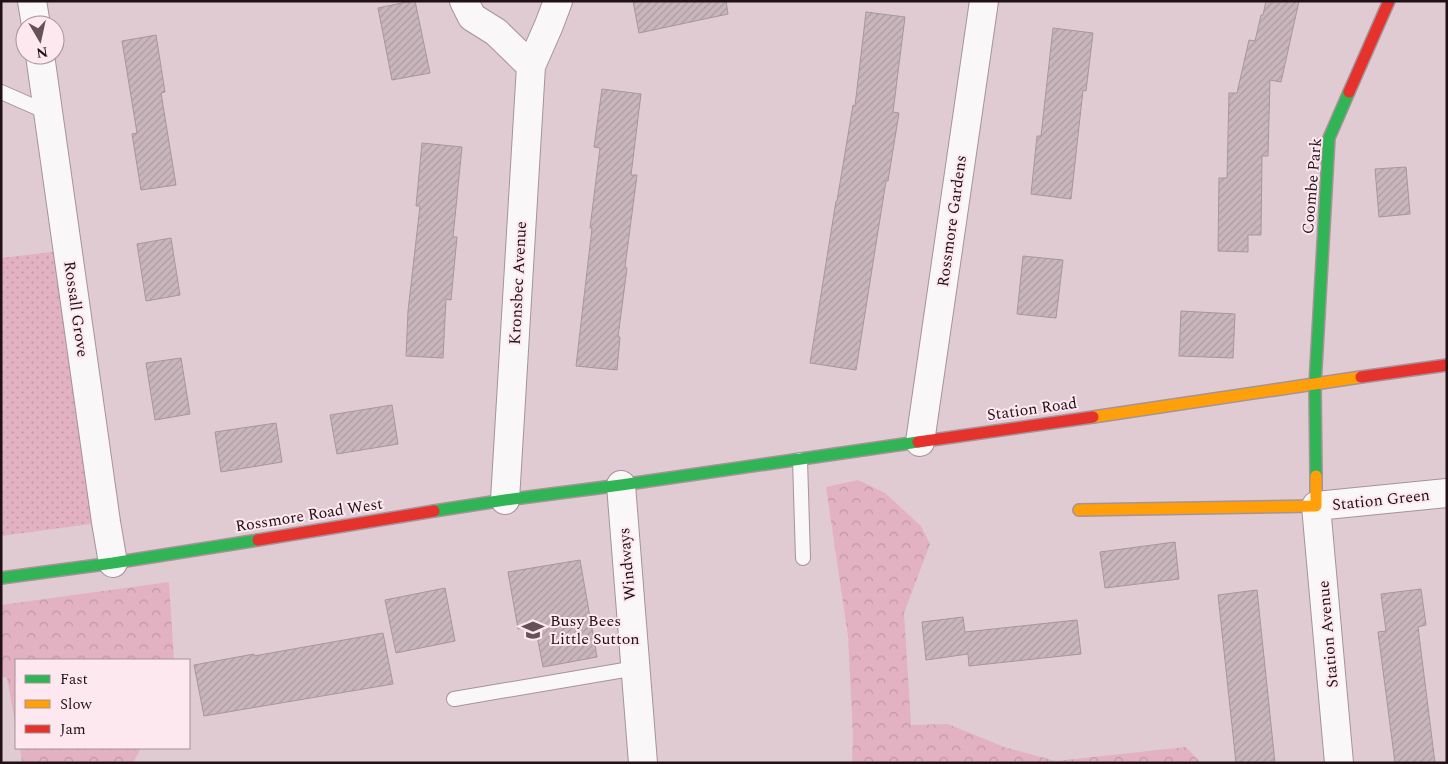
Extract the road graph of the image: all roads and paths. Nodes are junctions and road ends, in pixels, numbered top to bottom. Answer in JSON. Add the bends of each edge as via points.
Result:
{"nodes":[{"id":1,"x":32,"y":1,"type":"edge"},
{"id":2,"x":464,"y":1,"type":"edge"},
{"id":3,"x":558,"y":1,"type":"edge"},
{"id":4,"x":984,"y":1,"type":"edge"},
{"id":5,"x":1389,"y":1,"type":"edge"},
{"id":6,"x":34,"y":15,"type":"edge"},
{"id":7,"x":42,"y":65,"type":"edge"},
{"id":8,"x":531,"y":66,"type":"junction"},
{"id":9,"x":1,"y":92,"type":"edge"},
{"id":10,"x":49,"y":114,"type":"junction"},
{"id":11,"x":1447,"y":365,"type":"edge"},
{"id":12,"x":1315,"y":385,"type":"junction"},
{"id":13,"x":920,"y":442,"type":"junction"},
{"id":14,"x":800,"y":460,"type":"junction"},
{"id":15,"x":621,"y":485,"type":"junction"},
{"id":16,"x":1447,"y":493,"type":"edge"},
{"id":17,"x":505,"y":500,"type":"junction"},
{"id":18,"x":1316,"y":506,"type":"junction"},
{"id":19,"x":1079,"y":510,"type":"dead end"},
{"id":20,"x":803,"y":558,"type":"dead end"},
{"id":21,"x":113,"y":563,"type":"junction"},
{"id":22,"x":1,"y":578,"type":"edge"},
{"id":23,"x":636,"y":668,"type":"junction"},
{"id":24,"x":454,"y":699,"type":"dead end"},
{"id":25,"x":643,"y":763,"type":"edge"},
{"id":26,"x":1340,"y":763,"type":"edge"}],
"edges":[{"from":1,"to":6,"type":"street"},
{"from":2,"to":8,"type":"street","via":[[472,18],[496,32]]},
{"from":3,"to":8,"type":"street","name":"Kronsbec Avenue"},
{"from":4,"to":13,"type":"street","name":"Rossmore Gardens"},
{"from":5,"to":12,"type":"main road","name":"Coombe Park","via":[[1329,138]]},
{"from":7,"to":10,"type":"street","name":"Rossall Grove"},
{"from":8,"to":17,"type":"street","name":"Kronsbec Avenue"},
{"from":9,"to":10,"type":"lane"},
{"from":10,"to":21,"type":"street","name":"Rossall Grove"},
{"from":11,"to":12,"type":"main road","name":"Station Road"},
{"from":12,"to":13,"type":"main road","name":"Station Road"},
{"from":12,"to":18,"type":"main road","name":"Station Avenue"},
{"from":13,"to":14,"type":"main road","name":"Station Road"},
{"from":14,"to":15,"type":"main road","name":"Station Road"},
{"from":14,"to":20,"type":"lane"},
{"from":15,"to":17,"type":"main road","name":"Rossmore Road West"},
{"from":15,"to":23,"type":"street","name":"Windways"},
{"from":16,"to":18,"type":"street","name":"Station Green"},
{"from":17,"to":21,"type":"main road","name":"Rossmore Road West"},
{"from":18,"to":19,"type":"main road"},
{"from":18,"to":26,"type":"street","name":"Station Avenue"},
{"from":21,"to":22,"type":"main road","name":"Rossmore Road West"},
{"from":23,"to":24,"type":"lane"},
{"from":23,"to":25,"type":"street","name":"Windways"}]}
